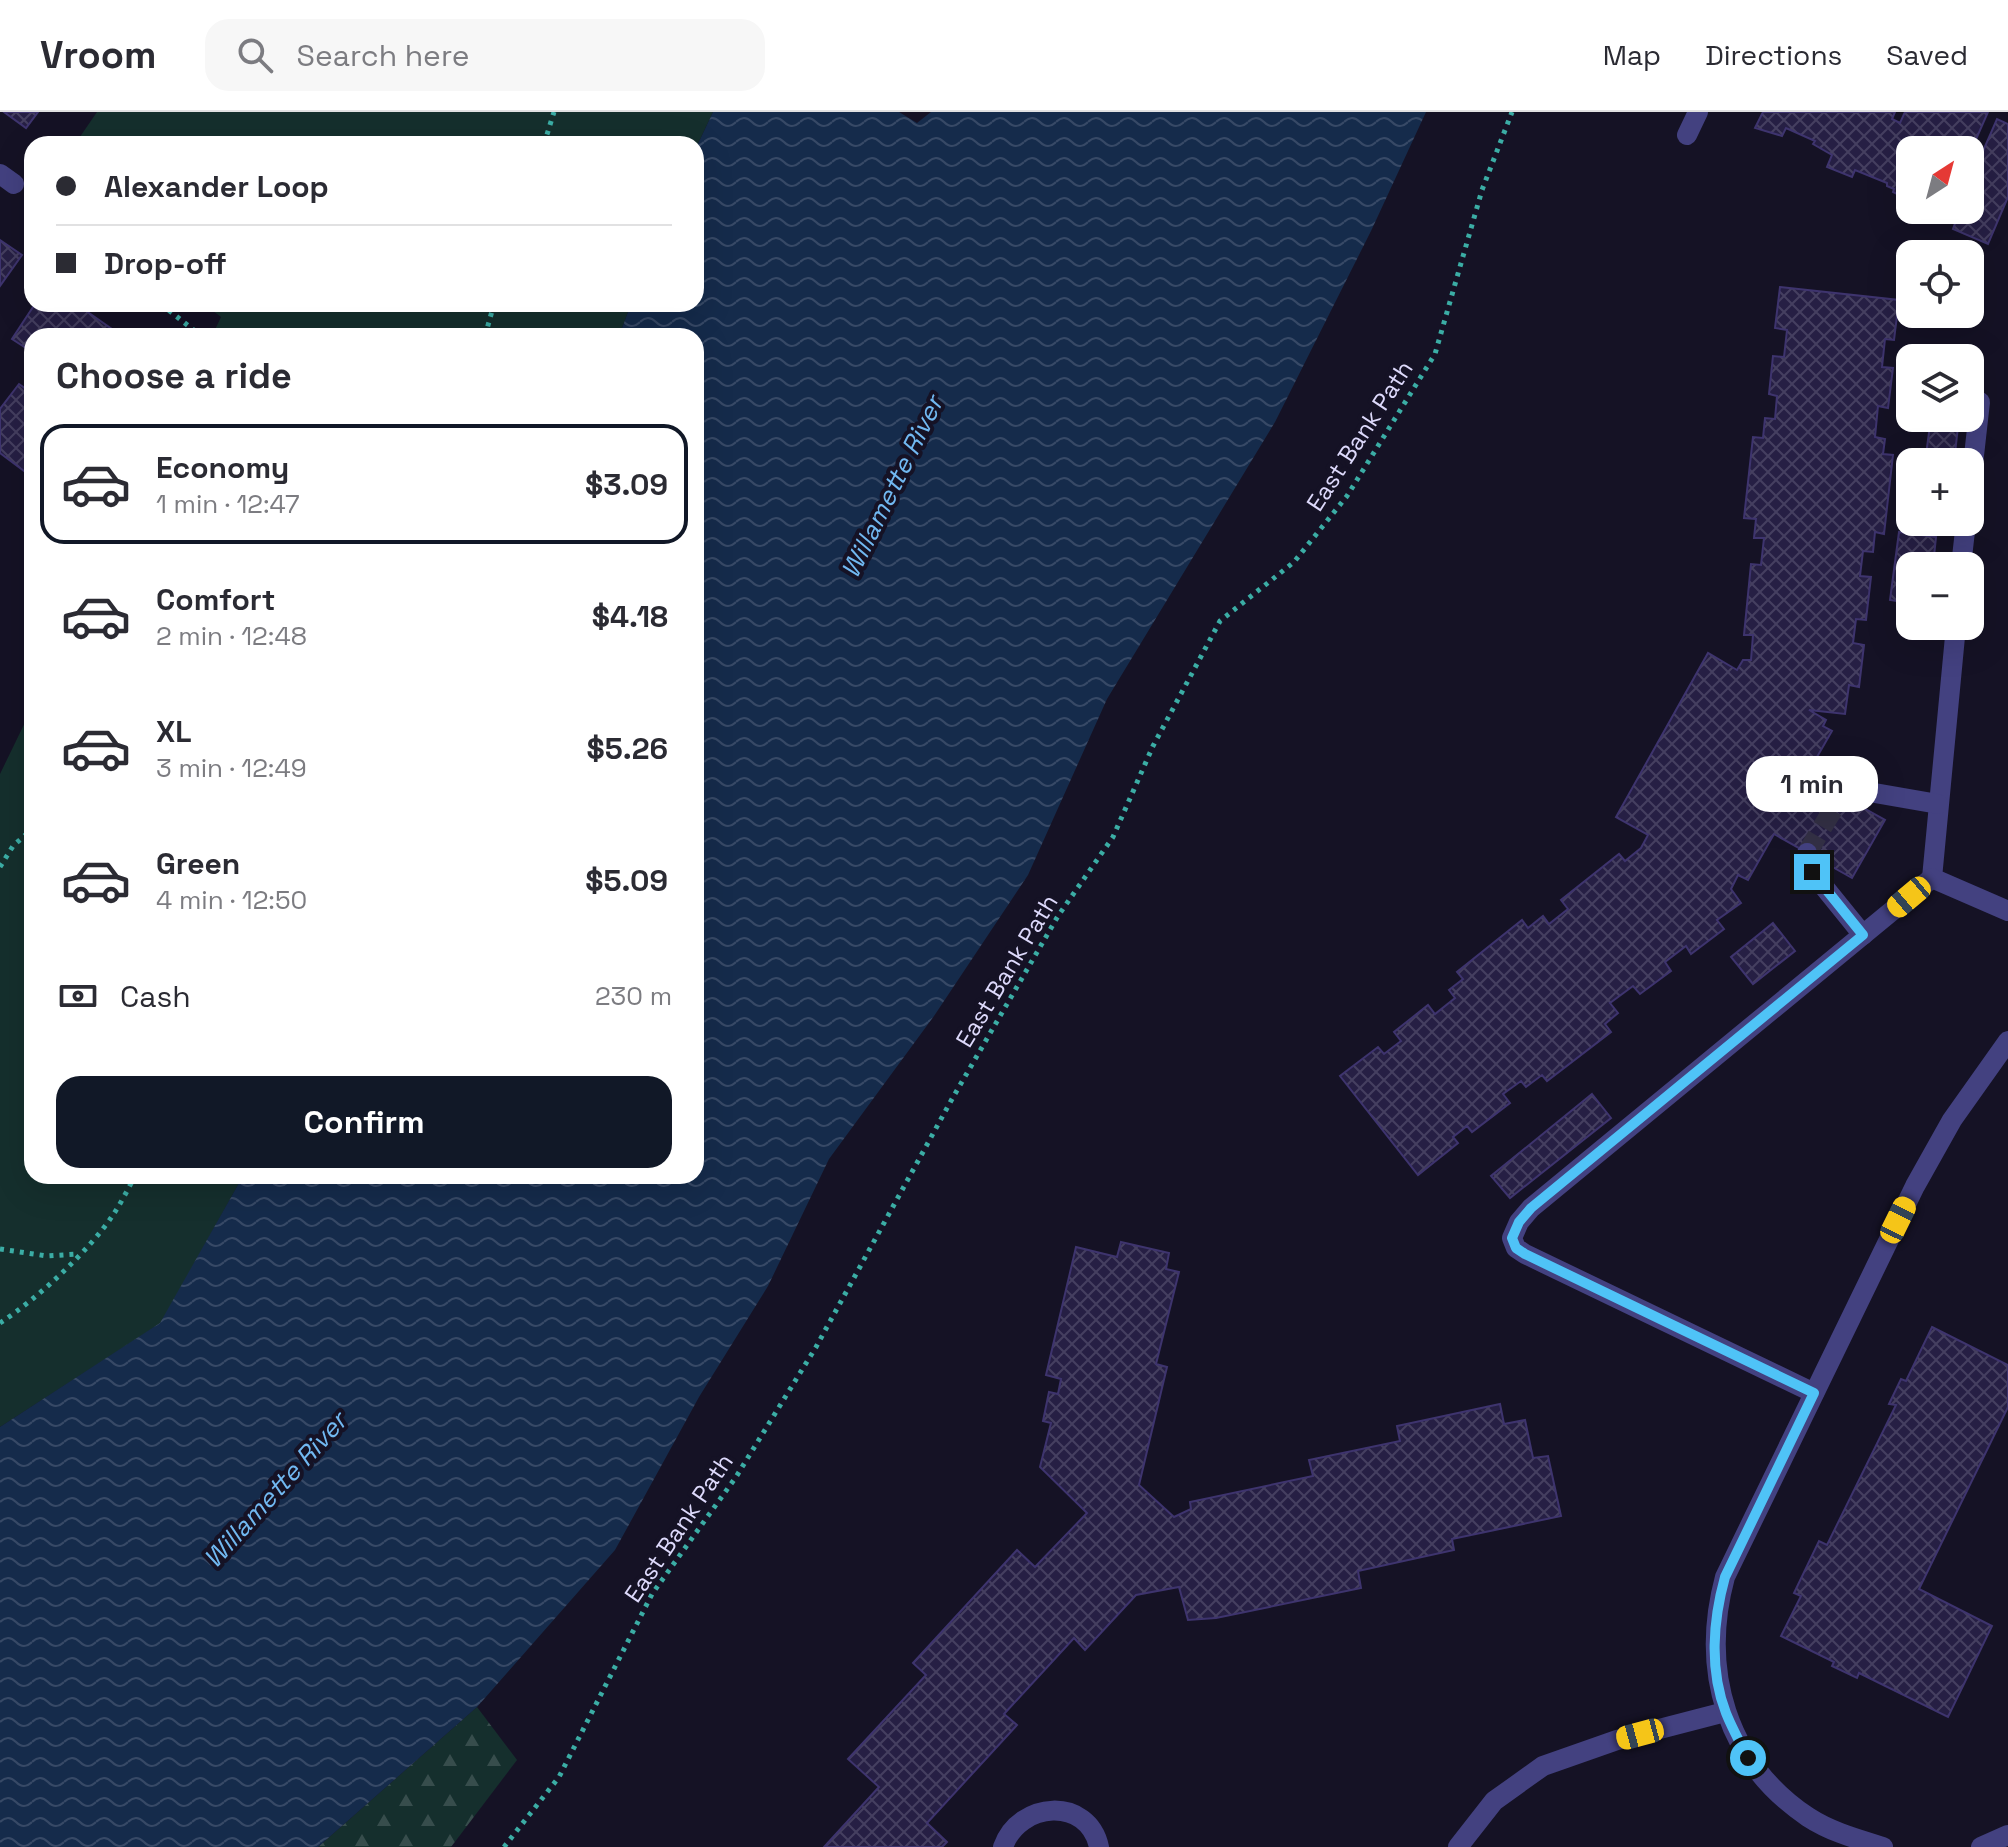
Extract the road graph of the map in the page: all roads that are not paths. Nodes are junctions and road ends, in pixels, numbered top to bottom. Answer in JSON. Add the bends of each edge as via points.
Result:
{"nodes":[{"id":1,"x":1698,"y":112,"type":"edge"},
{"id":2,"x":1687,"y":135,"type":"dead end"},
{"id":3,"x":1955,"y":640,"type":"edge"},
{"id":4,"x":1841,"y":796,"type":"dead end"},
{"id":5,"x":1938,"y":804,"type":"junction"},
{"id":6,"x":1807,"y":853,"type":"dead end"},
{"id":7,"x":1932,"y":878,"type":"junction"},
{"id":8,"x":2008,"y":911,"type":"edge"},
{"id":9,"x":1863,"y":935,"type":"junction"},
{"id":10,"x":2008,"y":1041,"type":"edge"},
{"id":11,"x":1814,"y":1393,"type":"junction"},
{"id":12,"x":1725,"y":1712,"type":"junction"},
{"id":13,"x":2008,"y":1835,"type":"edge"},
{"id":14,"x":1003,"y":1847,"type":"edge"},
{"id":15,"x":1099,"y":1847,"type":"edge"},
{"id":16,"x":1458,"y":1847,"type":"edge"},
{"id":17,"x":1883,"y":1847,"type":"edge"},
{"id":18,"x":1981,"y":1847,"type":"edge"}],
"edges":[{"from":1,"to":2,"type":"street"},
{"from":3,"to":5,"type":"street"},
{"from":4,"to":5,"type":"street","via":[[1846,788]]},
{"from":5,"to":7,"type":"street"},
{"from":6,"to":9,"type":"street","via":[[1812,872]]},
{"from":7,"to":8,"type":"street"},
{"from":7,"to":9,"type":"street"},
{"from":9,"to":11,"type":"street","via":[[1531,1208],[1512,1238],[1525,1254]]},
{"from":10,"to":11,"type":"street","via":[[1952,1120],[1915,1186]]},
{"from":11,"to":12,"type":"street","via":[[1725,1577],[1714,1643]]},
{"from":12,"to":16,"type":"street","via":[[1543,1766],[1494,1801]]},
{"from":12,"to":17,"type":"street","via":[[1748,1758],[1808,1817]]},
{"from":13,"to":18,"type":"street"},
{"from":14,"to":15,"type":"street","via":[[1013,1828],[1044,1810],[1078,1817]]}]}
